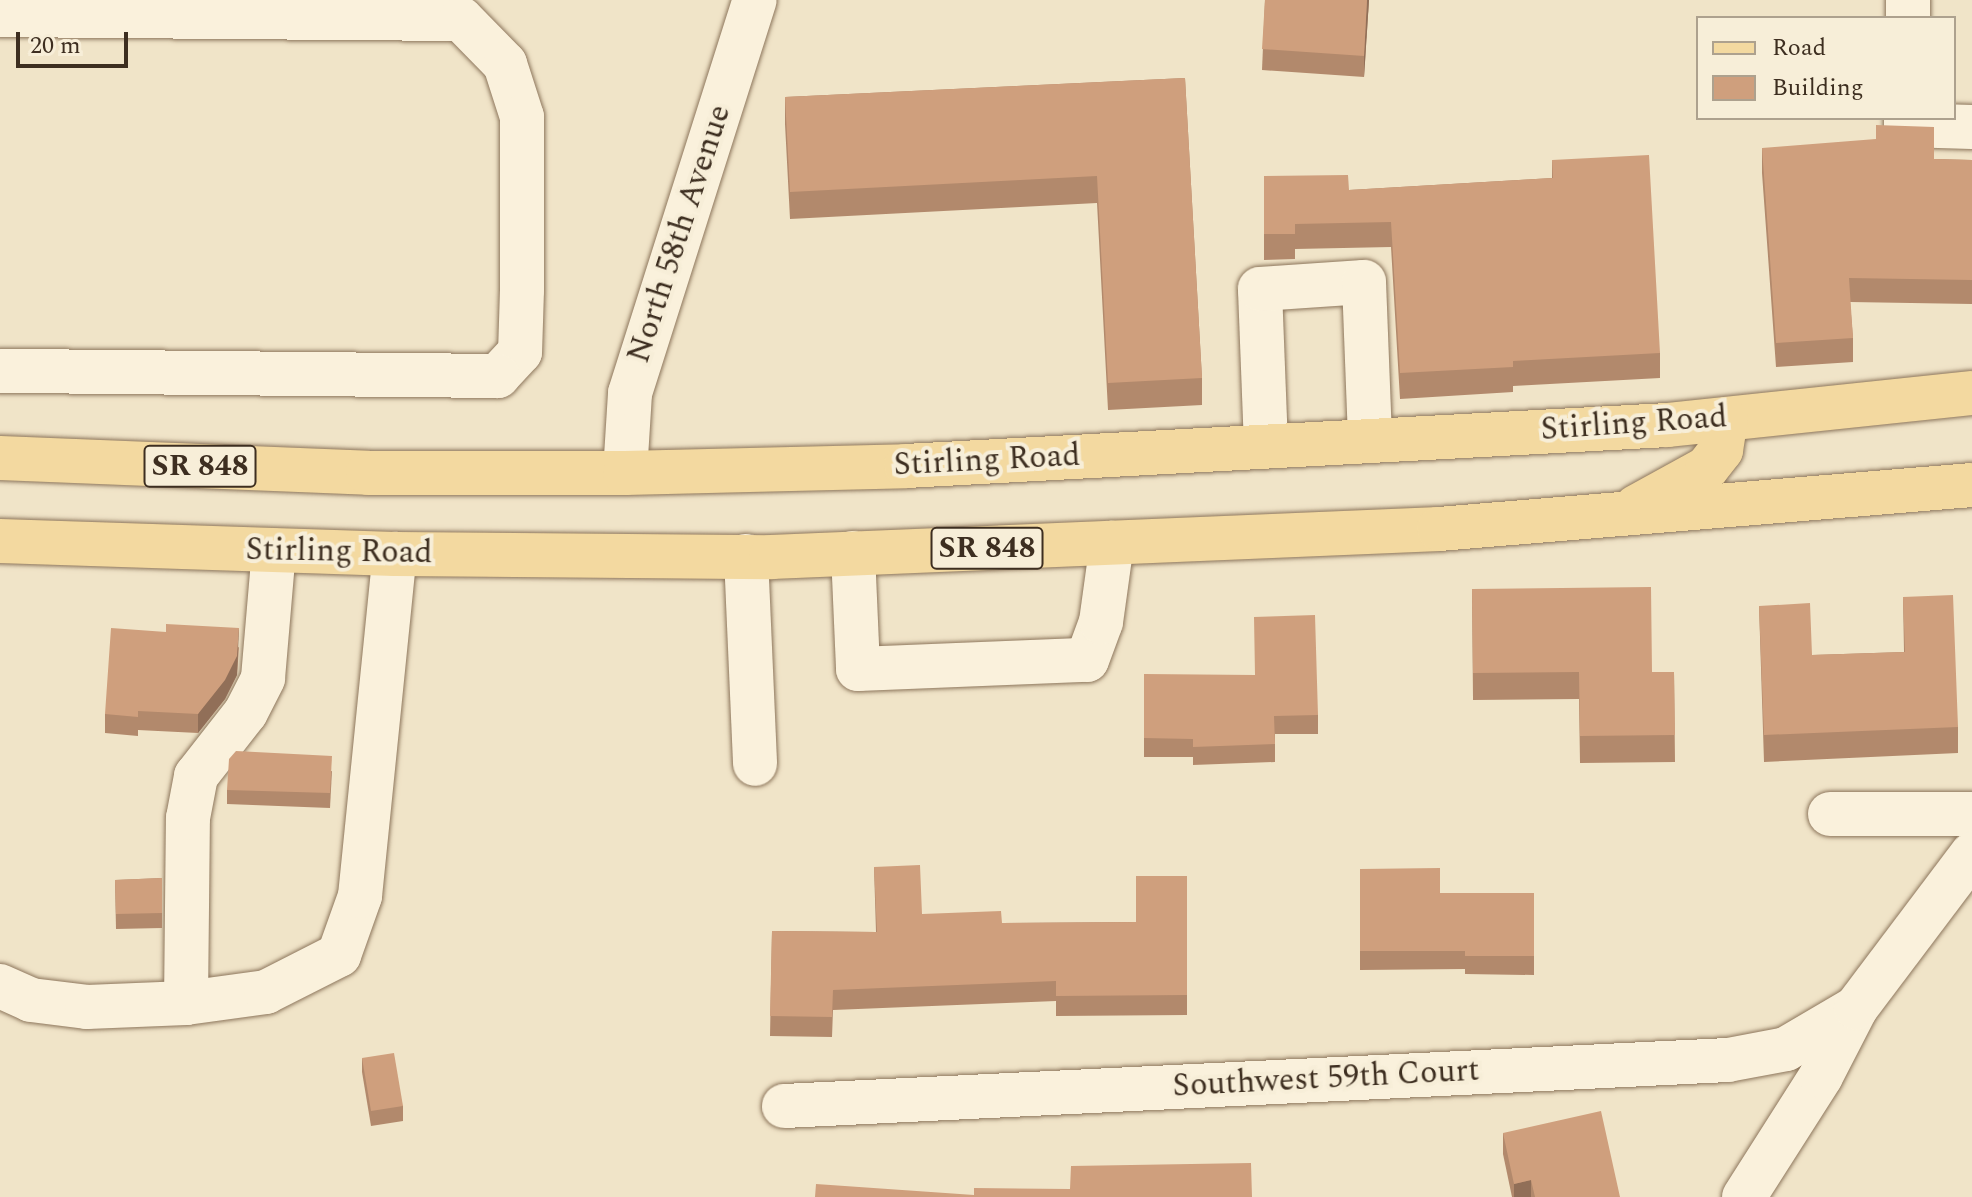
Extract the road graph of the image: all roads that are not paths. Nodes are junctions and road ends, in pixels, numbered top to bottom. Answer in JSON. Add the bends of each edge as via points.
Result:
{"nodes":[{"id":1,"x":755,"y":0,"type":"edge"},
{"id":2,"x":470,"y":10,"type":"edge"},
{"id":3,"x":0,"y":15,"type":"edge"},
{"id":4,"x":1906,"y":120,"type":"edge"},
{"id":5,"x":1972,"y":127,"type":"edge"},
{"id":6,"x":0,"y":371,"type":"edge"},
{"id":7,"x":1972,"y":393,"type":"edge"},
{"id":8,"x":1726,"y":419,"type":"junction"},
{"id":9,"x":1370,"y":440,"type":"junction"},
{"id":10,"x":1266,"y":446,"type":"junction"},
{"id":11,"x":0,"y":458,"type":"edge"},
{"id":12,"x":625,"y":473,"type":"junction"},
{"id":13,"x":1972,"y":485,"type":"edge"},
{"id":14,"x":1620,"y":515,"type":"junction"},
{"id":15,"x":0,"y":541,"type":"edge"},
{"id":16,"x":1112,"y":543,"type":"junction"},
{"id":17,"x":274,"y":550,"type":"junction"},
{"id":18,"x":853,"y":553,"type":"junction"},
{"id":19,"x":395,"y":554,"type":"junction"},
{"id":20,"x":746,"y":556,"type":"junction"},
{"id":21,"x":755,"y":764,"type":"dead end"},
{"id":22,"x":1830,"y":814,"type":"dead end"},
{"id":23,"x":1972,"y":814,"type":"edge"},
{"id":24,"x":1972,"y":854,"type":"edge"},
{"id":25,"x":0,"y":986,"type":"edge"},
{"id":26,"x":186,"y":1003,"type":"junction"},
{"id":27,"x":1856,"y":1008,"type":"junction"},
{"id":28,"x":784,"y":1106,"type":"dead end"},
{"id":29,"x":1744,"y":1197,"type":"edge"}],
"edges":[{"from":1,"to":12,"type":"street","name":"North 58th Avenue","via":[[630,393]]},
{"from":2,"to":3,"type":"street"},
{"from":2,"to":6,"type":"street","via":[[505,64],[522,117],[520,352],[498,376]]},
{"from":4,"to":5,"type":"street","via":[[1906,125]]},
{"from":7,"to":8,"type":"main road","name":"Stirling Road","number":"SR 848"},
{"from":8,"to":9,"type":"main road","name":"Stirling Road","number":"SR 848"},
{"from":8,"to":14,"type":"main road","via":[[1721,450],[1707,468]]},
{"from":9,"to":10,"type":"main road","name":"Stirling Road","number":"SR 848"},
{"from":9,"to":10,"type":"street","via":[[1364,282],[1260,289]]},
{"from":10,"to":12,"type":"main road","name":"Stirling Road","number":"SR 848","via":[[906,466]]},
{"from":11,"to":12,"type":"main road","name":"Stirling Road","number":"SR 848","via":[[368,473]]},
{"from":13,"to":14,"type":"main road","name":"Stirling Road","number":"SR 848"},
{"from":14,"to":16,"type":"main road","name":"Stirling Road","number":"SR 848","via":[[1439,529]]},
{"from":15,"to":17,"type":"main road","name":"Stirling Road","number":"SR 848"},
{"from":16,"to":18,"type":"main road","name":"Stirling Road","number":"SR 848"},
{"from":16,"to":18,"type":"street","via":[[1101,622],[1087,660],[1072,661],[858,669]]},
{"from":17,"to":19,"type":"main road","name":"Stirling Road","number":"SR 848"},
{"from":17,"to":26,"type":"street","via":[[263,678],[246,712],[196,776],[188,818]]},
{"from":18,"to":20,"type":"main road","name":"Stirling Road","number":"SR 848"},
{"from":19,"to":20,"type":"main road","name":"Stirling Road","number":"SR 848"},
{"from":19,"to":26,"type":"street","via":[[360,896],[339,955],[266,992]]},
{"from":20,"to":21,"type":"street"},
{"from":22,"to":23,"type":"street"},
{"from":24,"to":27,"type":"street"},
{"from":25,"to":26,"type":"street","via":[[31,1000],[87,1007]]},
{"from":27,"to":28,"type":"street","name":"Southwest 59th Court","via":[[1786,1049],[1728,1060]]},
{"from":27,"to":29,"type":"street","via":[[1821,1076]]}]}
